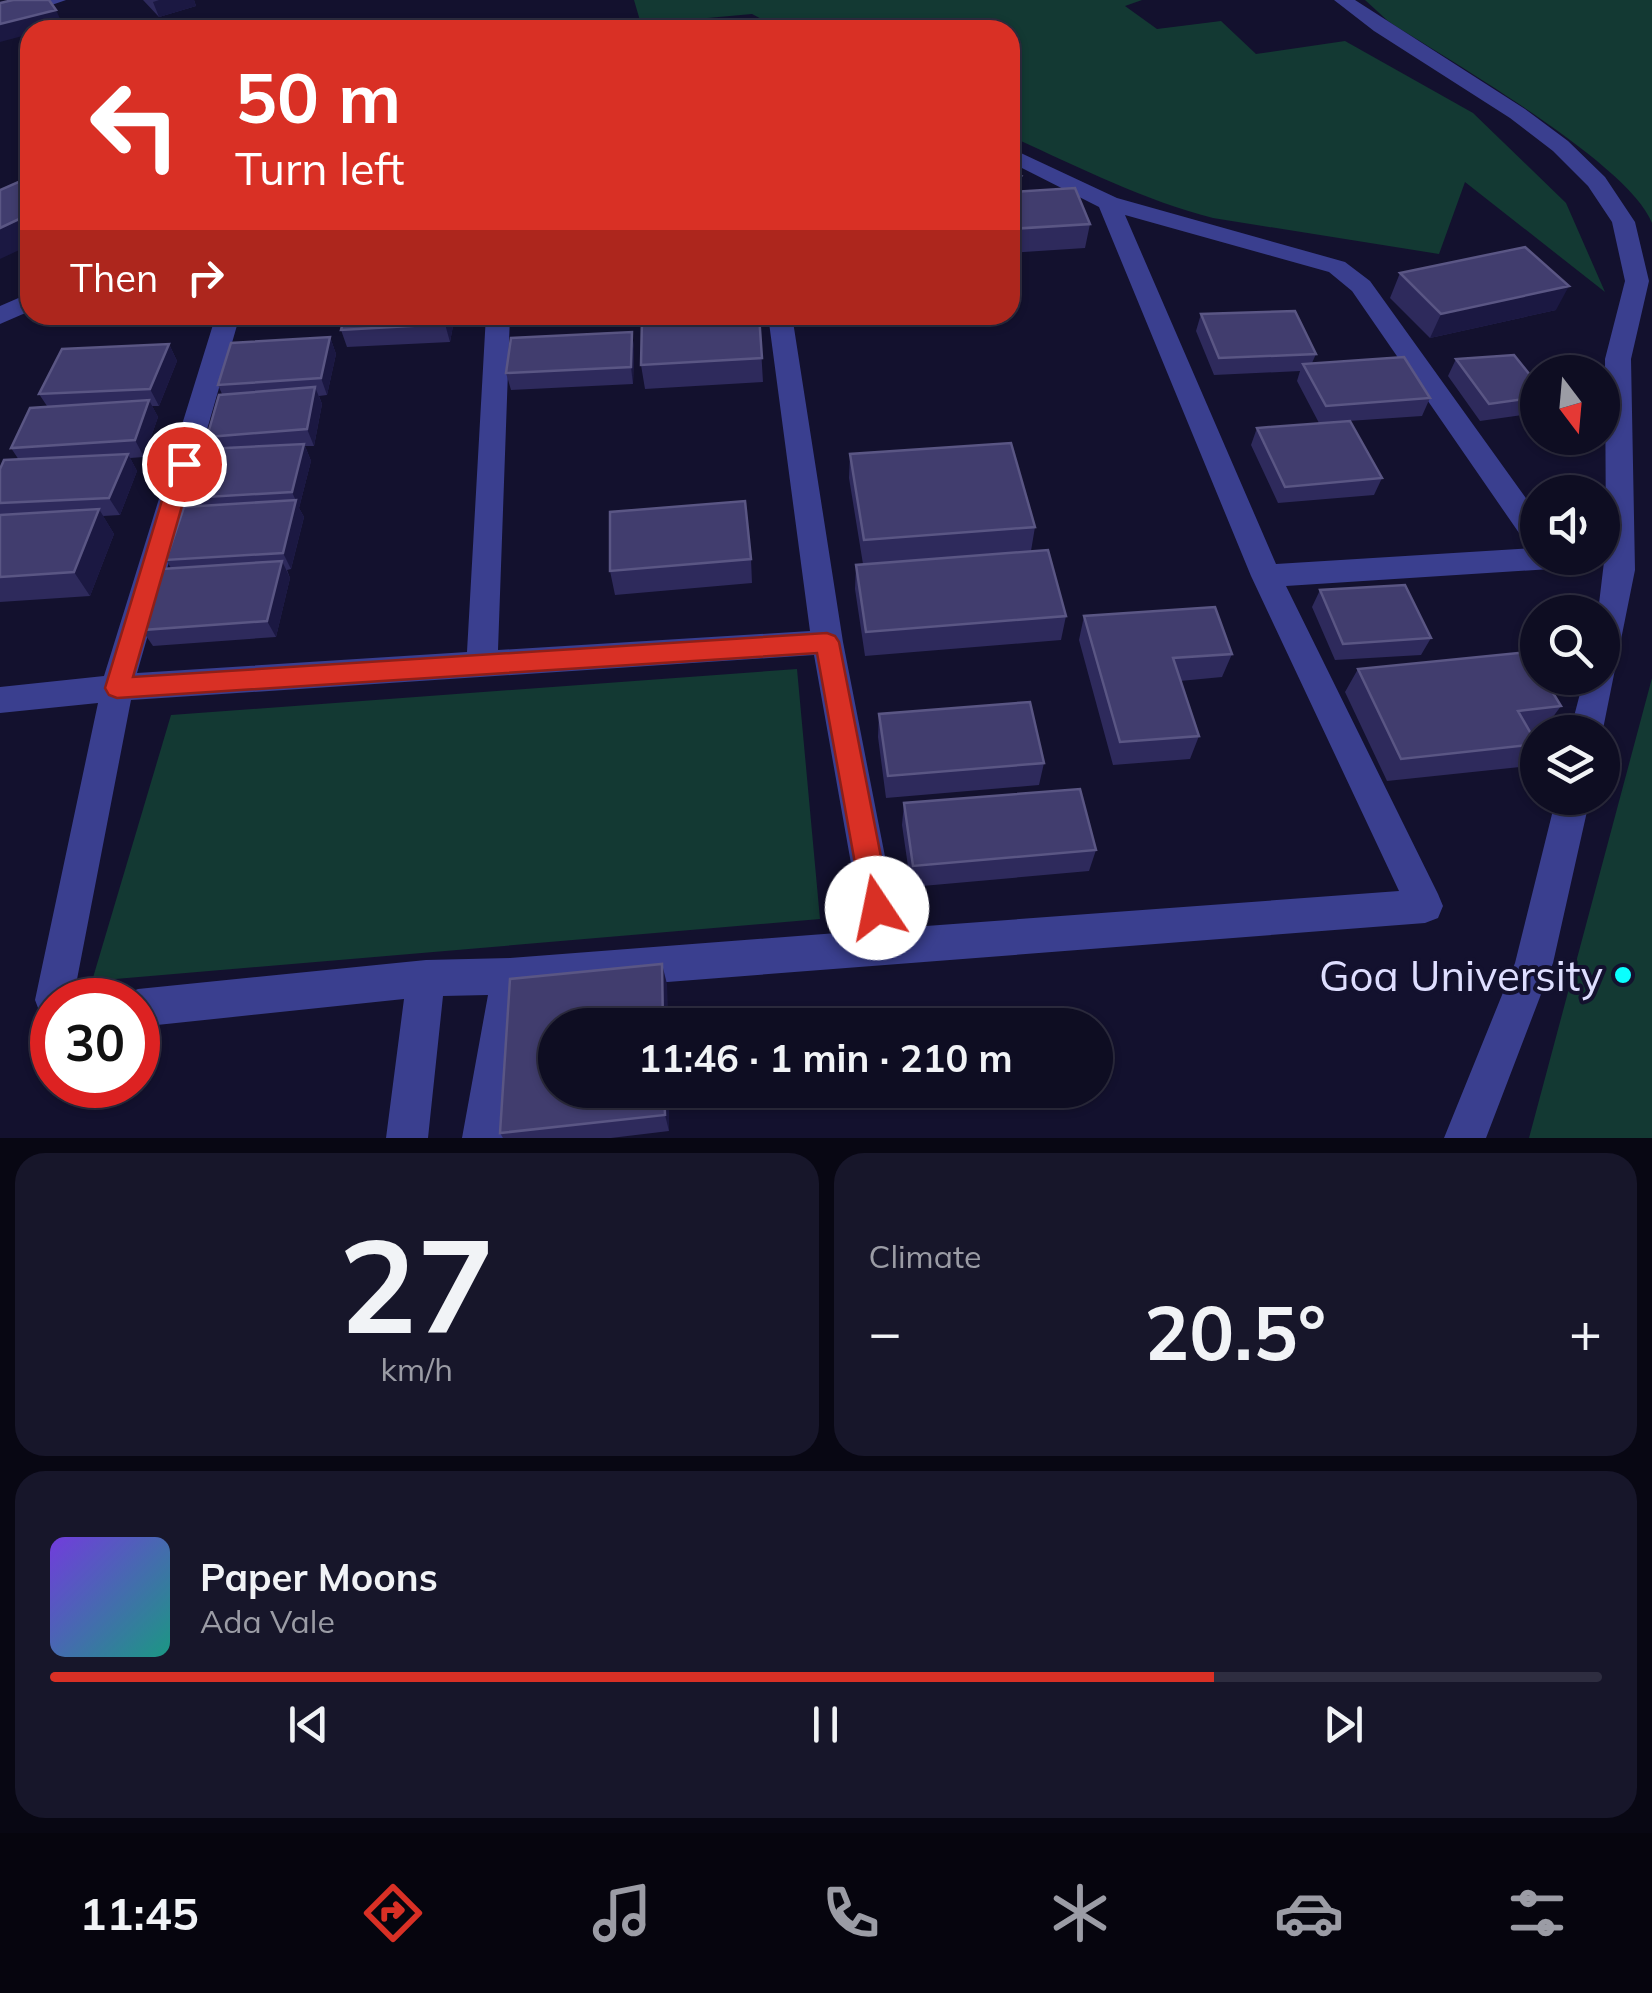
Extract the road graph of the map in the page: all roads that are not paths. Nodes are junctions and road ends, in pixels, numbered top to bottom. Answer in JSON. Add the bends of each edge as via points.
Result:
{"nodes":[{"id":1,"x":58,"y":0,"type":"edge"},
{"id":2,"x":1343,"y":0,"type":"edge"},
{"id":3,"x":0,"y":17,"type":"edge"},
{"id":4,"x":1020,"y":159,"type":"edge"},
{"id":5,"x":1109,"y":203,"type":"junction"},
{"id":6,"x":225,"y":325,"type":"edge"},
{"id":7,"x":498,"y":325,"type":"edge"},
{"id":8,"x":781,"y":325,"type":"edge"},
{"id":9,"x":1520,"y":512,"type":"edge"},
{"id":10,"x":1520,"y":562,"type":"edge"},
{"id":11,"x":1266,"y":576,"type":"junction"},
{"id":12,"x":1616,"y":595,"type":"edge"},
{"id":13,"x":827,"y":642,"type":"junction"},
{"id":14,"x":482,"y":664,"type":"junction"},
{"id":15,"x":117,"y":688,"type":"junction"},
{"id":16,"x":0,"y":700,"type":"edge"},
{"id":17,"x":1568,"y":815,"type":"edge"},
{"id":18,"x":884,"y":946,"type":"junction"},
{"id":19,"x":510,"y":976,"type":"junction"},
{"id":20,"x":58,"y":978,"type":"edge"},
{"id":21,"x":426,"y":978,"type":"junction"},
{"id":22,"x":160,"y":1006,"type":"edge"},
{"id":23,"x":408,"y":1138,"type":"edge"},
{"id":24,"x":484,"y":1138,"type":"edge"},
{"id":25,"x":1464,"y":1138,"type":"edge"}],
"edges":[{"from":1,"to":3,"type":"street"},
{"from":2,"to":12,"type":"street","via":[[1545,134],[1590,175],[1628,226],[1638,273],[1616,367],[1622,481]]},
{"from":4,"to":5,"type":"street"},
{"from":5,"to":9,"type":"street","via":[[1337,267],[1361,286]]},
{"from":5,"to":11,"type":"street"},
{"from":6,"to":15,"type":"street"},
{"from":7,"to":14,"type":"street"},
{"from":8,"to":13,"type":"street"},
{"from":10,"to":11,"type":"street"},
{"from":11,"to":18,"type":"street","via":[[1426,906]]},
{"from":13,"to":14,"type":"street"},
{"from":13,"to":18,"type":"street"},
{"from":14,"to":15,"type":"street"},
{"from":15,"to":16,"type":"street"},
{"from":15,"to":20,"type":"street"},
{"from":17,"to":25,"type":"street","via":[[1534,964]]},
{"from":18,"to":19,"type":"street"},
{"from":19,"to":21,"type":"street"},
{"from":19,"to":24,"type":"street"},
{"from":21,"to":22,"type":"street"},
{"from":21,"to":23,"type":"street"}]}
